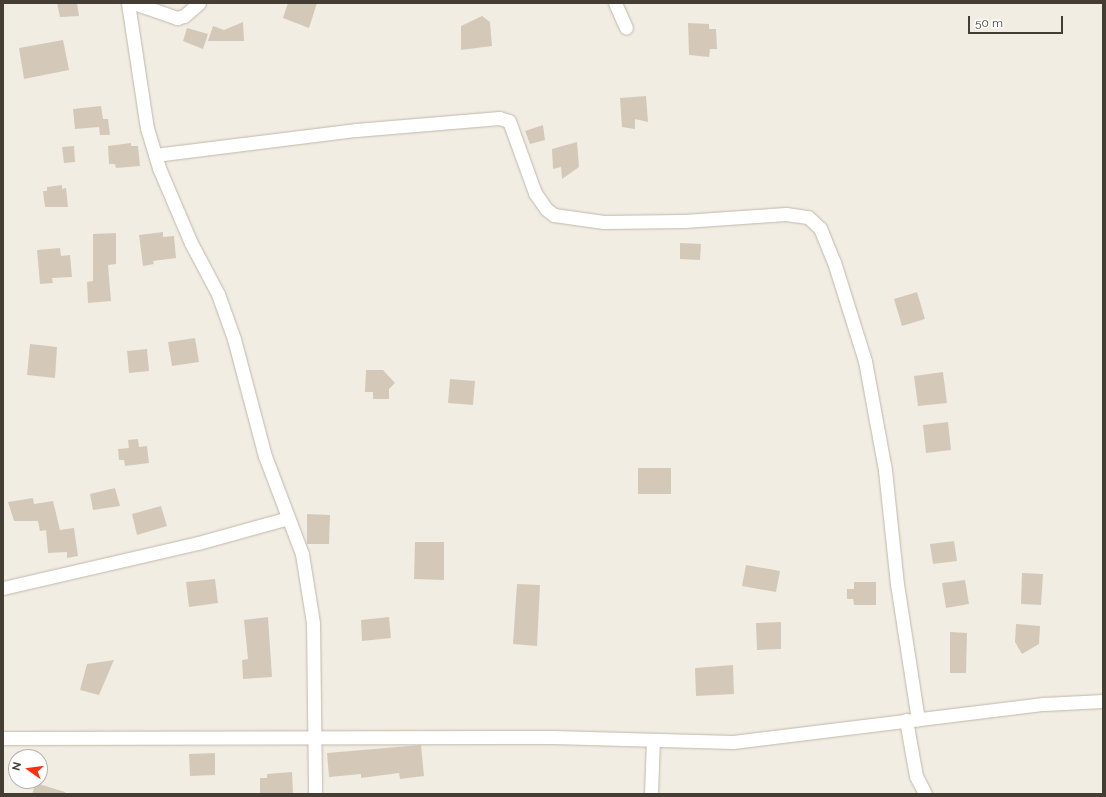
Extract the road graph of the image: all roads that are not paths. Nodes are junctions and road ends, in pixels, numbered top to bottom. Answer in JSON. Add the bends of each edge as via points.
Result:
{"nodes":[{"id":1,"x":128,"y":3,"type":"edge"},
{"id":2,"x":134,"y":3,"type":"edge"},
{"id":3,"x":199,"y":3,"type":"edge"},
{"id":4,"x":615,"y":3,"type":"edge"},
{"id":5,"x":626,"y":28,"type":"dead end"},
{"id":6,"x":155,"y":154,"type":"junction"},
{"id":7,"x":288,"y":518,"type":"junction"},
{"id":8,"x":3,"y":588,"type":"edge"},
{"id":9,"x":1103,"y":701,"type":"edge"},
{"id":10,"x":912,"y":720,"type":"junction"},
{"id":11,"x":3,"y":738,"type":"edge"},
{"id":12,"x":312,"y":739,"type":"junction"},
{"id":13,"x":653,"y":740,"type":"junction"},
{"id":14,"x":315,"y":794,"type":"edge"},
{"id":15,"x":651,"y":794,"type":"edge"},
{"id":16,"x":925,"y":794,"type":"edge"}],
"edges":[{"from":1,"to":6,"type":"street","via":[[147,128]]},
{"from":2,"to":3,"type":"street","via":[[177,18],[184,16]]},
{"from":4,"to":5,"type":"street"},
{"from":6,"to":7,"type":"street","via":[[191,243],[218,294],[234,339],[265,456]]},
{"from":6,"to":10,"type":"street","via":[[356,130],[499,118],[509,121],[535,193],[554,216],[604,222],[684,222],[786,214],[808,217],[820,228],[834,262],[864,361],[885,470]]},
{"from":7,"to":8,"type":"street","via":[[198,543]]},
{"from":7,"to":12,"type":"street","via":[[309,585],[313,623]]},
{"from":9,"to":10,"type":"street","via":[[1044,704]]},
{"from":10,"to":13,"type":"street","via":[[733,742]]},
{"from":10,"to":16,"type":"street","via":[[916,776]]},
{"from":11,"to":12,"type":"street"},
{"from":12,"to":13,"type":"street"},
{"from":12,"to":14,"type":"street"},
{"from":13,"to":15,"type":"street"}]}
